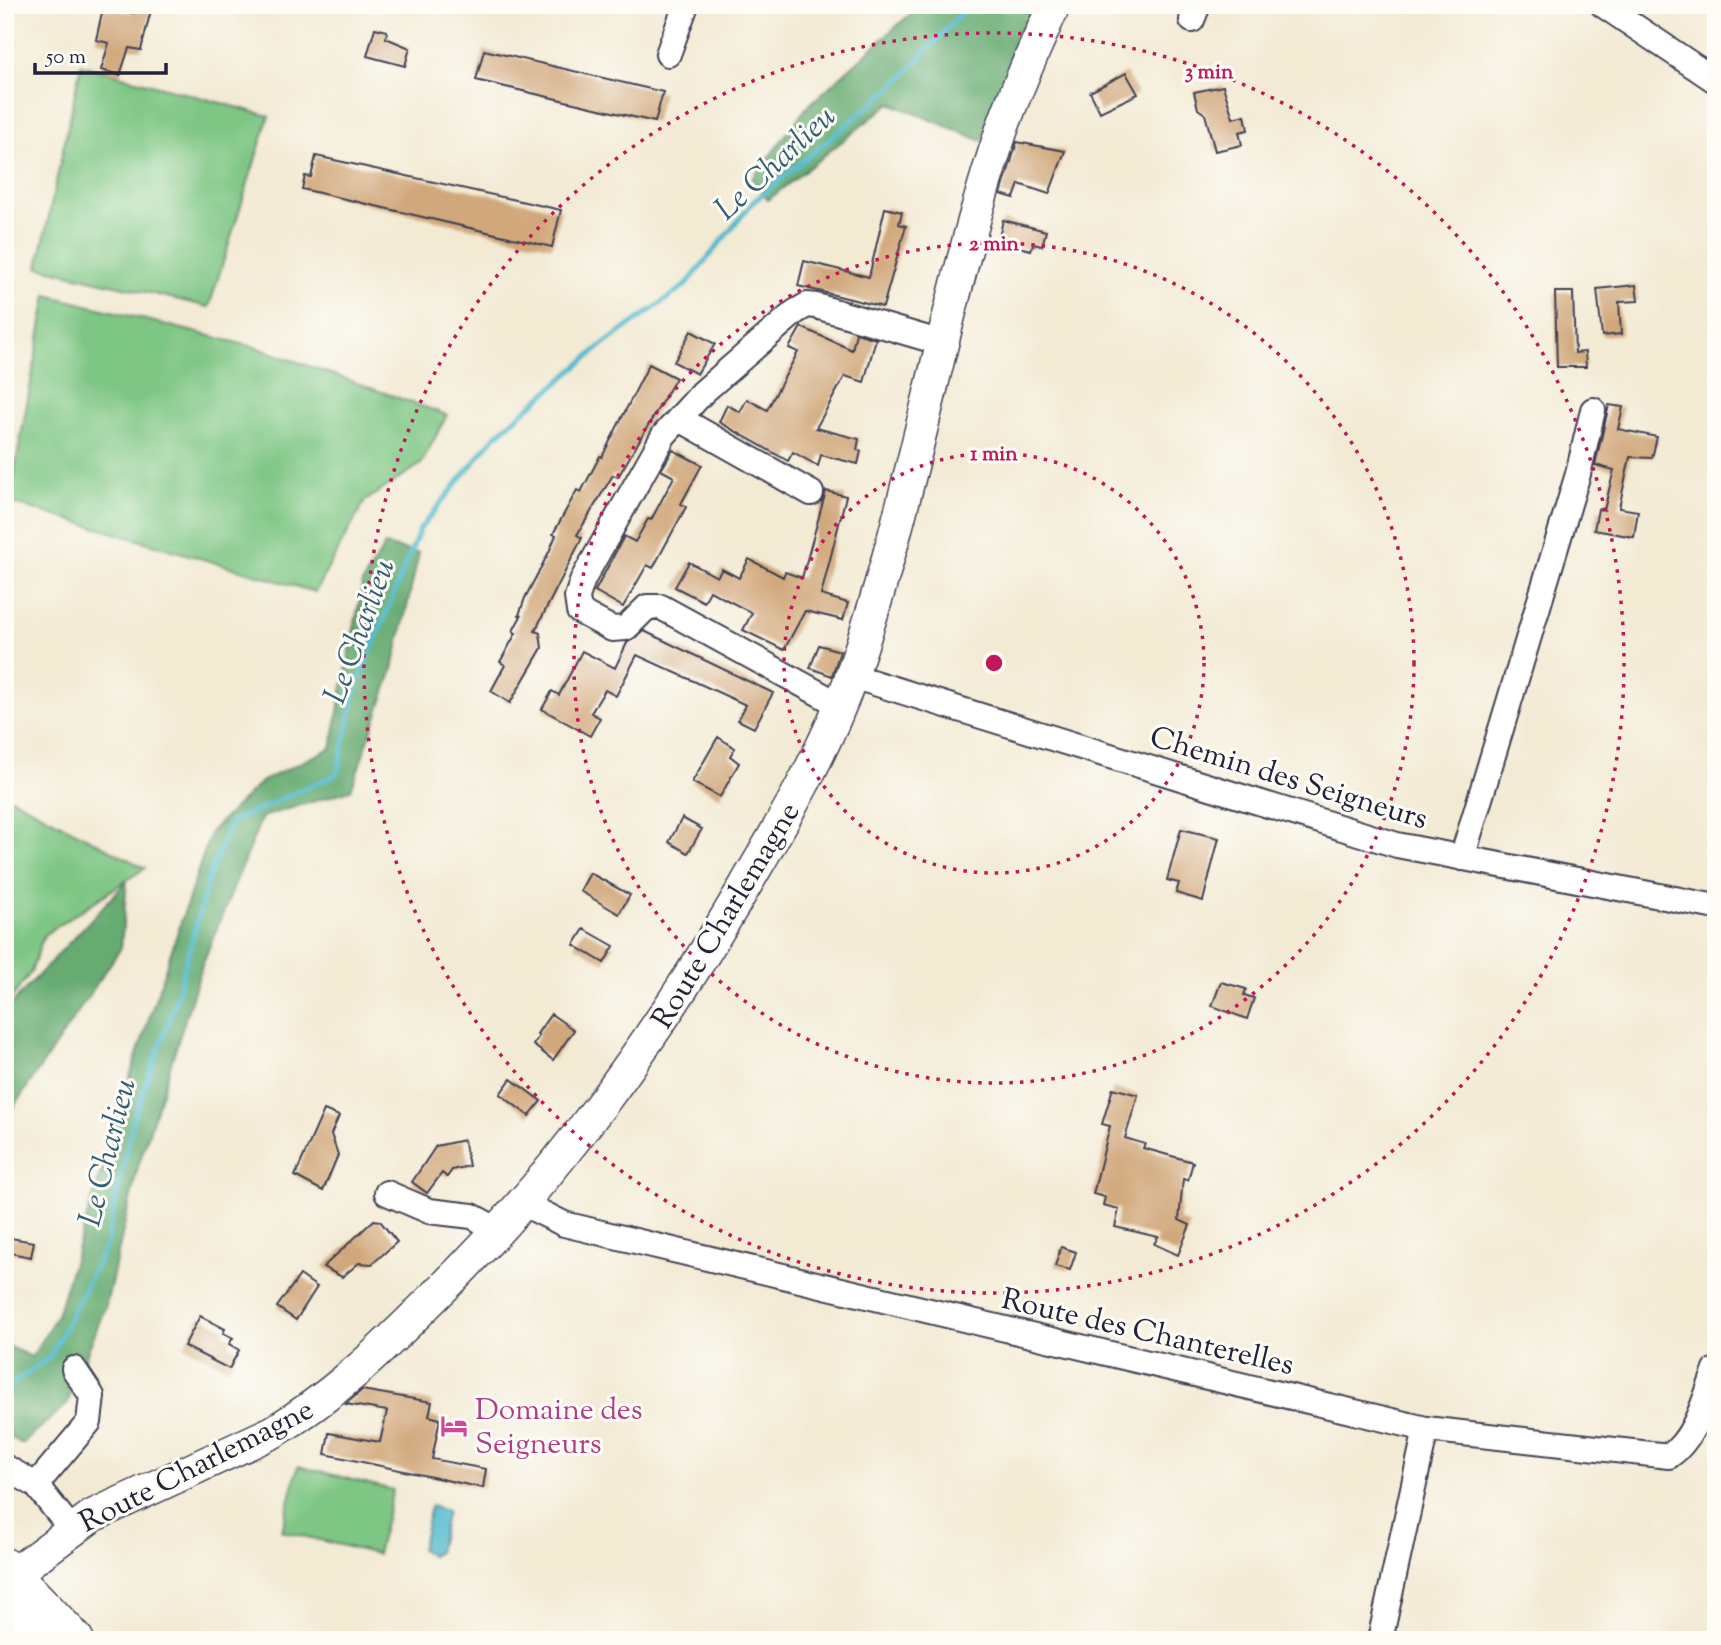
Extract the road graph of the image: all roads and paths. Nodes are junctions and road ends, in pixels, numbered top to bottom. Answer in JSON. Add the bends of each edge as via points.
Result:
{"nodes":[{"id":1,"x":686,"y":5,"type":"edge"},
{"id":2,"x":1054,"y":5,"type":"edge"},
{"id":3,"x":1603,"y":5,"type":"edge"},
{"id":4,"x":668,"y":54,"type":"dead end"},
{"id":5,"x":1716,"y":81,"type":"edge"},
{"id":6,"x":942,"y":343,"type":"junction"},
{"id":7,"x":1593,"y":410,"type":"dead end"},
{"id":8,"x":680,"y":419,"type":"junction"},
{"id":9,"x":811,"y":493,"type":"dead end"},
{"id":10,"x":852,"y":676,"type":"junction"},
{"id":11,"x":841,"y":705,"type":"junction"},
{"id":12,"x":1462,"y":858,"type":"junction"},
{"id":13,"x":1716,"y":907,"type":"edge"},
{"id":14,"x":387,"y":1194,"type":"dead end"},
{"id":15,"x":524,"y":1204,"type":"junction"},
{"id":16,"x":500,"y":1231,"type":"junction"},
{"id":17,"x":75,"y":1369,"type":"dead end"},
{"id":18,"x":1716,"y":1370,"type":"edge"},
{"id":19,"x":1426,"y":1429,"type":"junction"},
{"id":20,"x":5,"y":1467,"type":"edge"},
{"id":21,"x":36,"y":1485,"type":"junction"},
{"id":22,"x":71,"y":1529,"type":"junction"},
{"id":23,"x":16,"y":1565,"type":"edge"},
{"id":24,"x":5,"y":1608,"type":"edge"},
{"id":25,"x":36,"y":1640,"type":"edge"},
{"id":26,"x":75,"y":1640,"type":"edge"},
{"id":27,"x":1380,"y":1640,"type":"edge"}],
"edges":[{"from":1,"to":4,"type":"street"},
{"from":2,"to":6,"type":"main road","name":"Route Charlemagne","via":[[1003,126]]},
{"from":3,"to":5,"type":"street"},
{"from":6,"to":8,"type":"street","via":[[807,305],[703,391]]},
{"from":6,"to":10,"type":"main road","name":"Route Charlemagne"},
{"from":7,"to":12,"type":"street","via":[[1578,474]]},
{"from":8,"to":9,"type":"street"},
{"from":8,"to":11,"type":"street","via":[[664,435],[583,579],[577,597],[579,611],[612,629],[626,628],[647,607],[661,607]]},
{"from":10,"to":11,"type":"main road","name":"Route Charlemagne"},
{"from":10,"to":12,"type":"street","name":"Chemin des Seigneurs","via":[[1397,845]]},
{"from":11,"to":15,"type":"main road","name":"Route Charlemagne","via":[[802,787],[680,995],[581,1135]]},
{"from":12,"to":13,"type":"street","name":"Chemin des Seigneurs"},
{"from":14,"to":16,"type":"street","via":[[429,1210],[472,1216]]},
{"from":15,"to":16,"type":"main road","name":"Route Charlemagne"},
{"from":15,"to":19,"type":"street","name":"Route des Chanterelles","via":[[550,1219],[588,1230]]},
{"from":16,"to":22,"type":"main road","name":"Route Charlemagne","via":[[397,1333],[300,1416]]},
{"from":17,"to":21,"type":"street","via":[[92,1396],[89,1422]]},
{"from":18,"to":19,"type":"street","name":"Route des Chanterelles","via":[[1694,1426],[1669,1456]]},
{"from":19,"to":27,"type":"street"},
{"from":20,"to":21,"type":"street"},
{"from":21,"to":22,"type":"street"},
{"from":22,"to":23,"type":"main road","name":"Route Charlemagne"},
{"from":23,"to":26,"type":"highway"},
{"from":24,"to":25,"type":"highway"}]}
